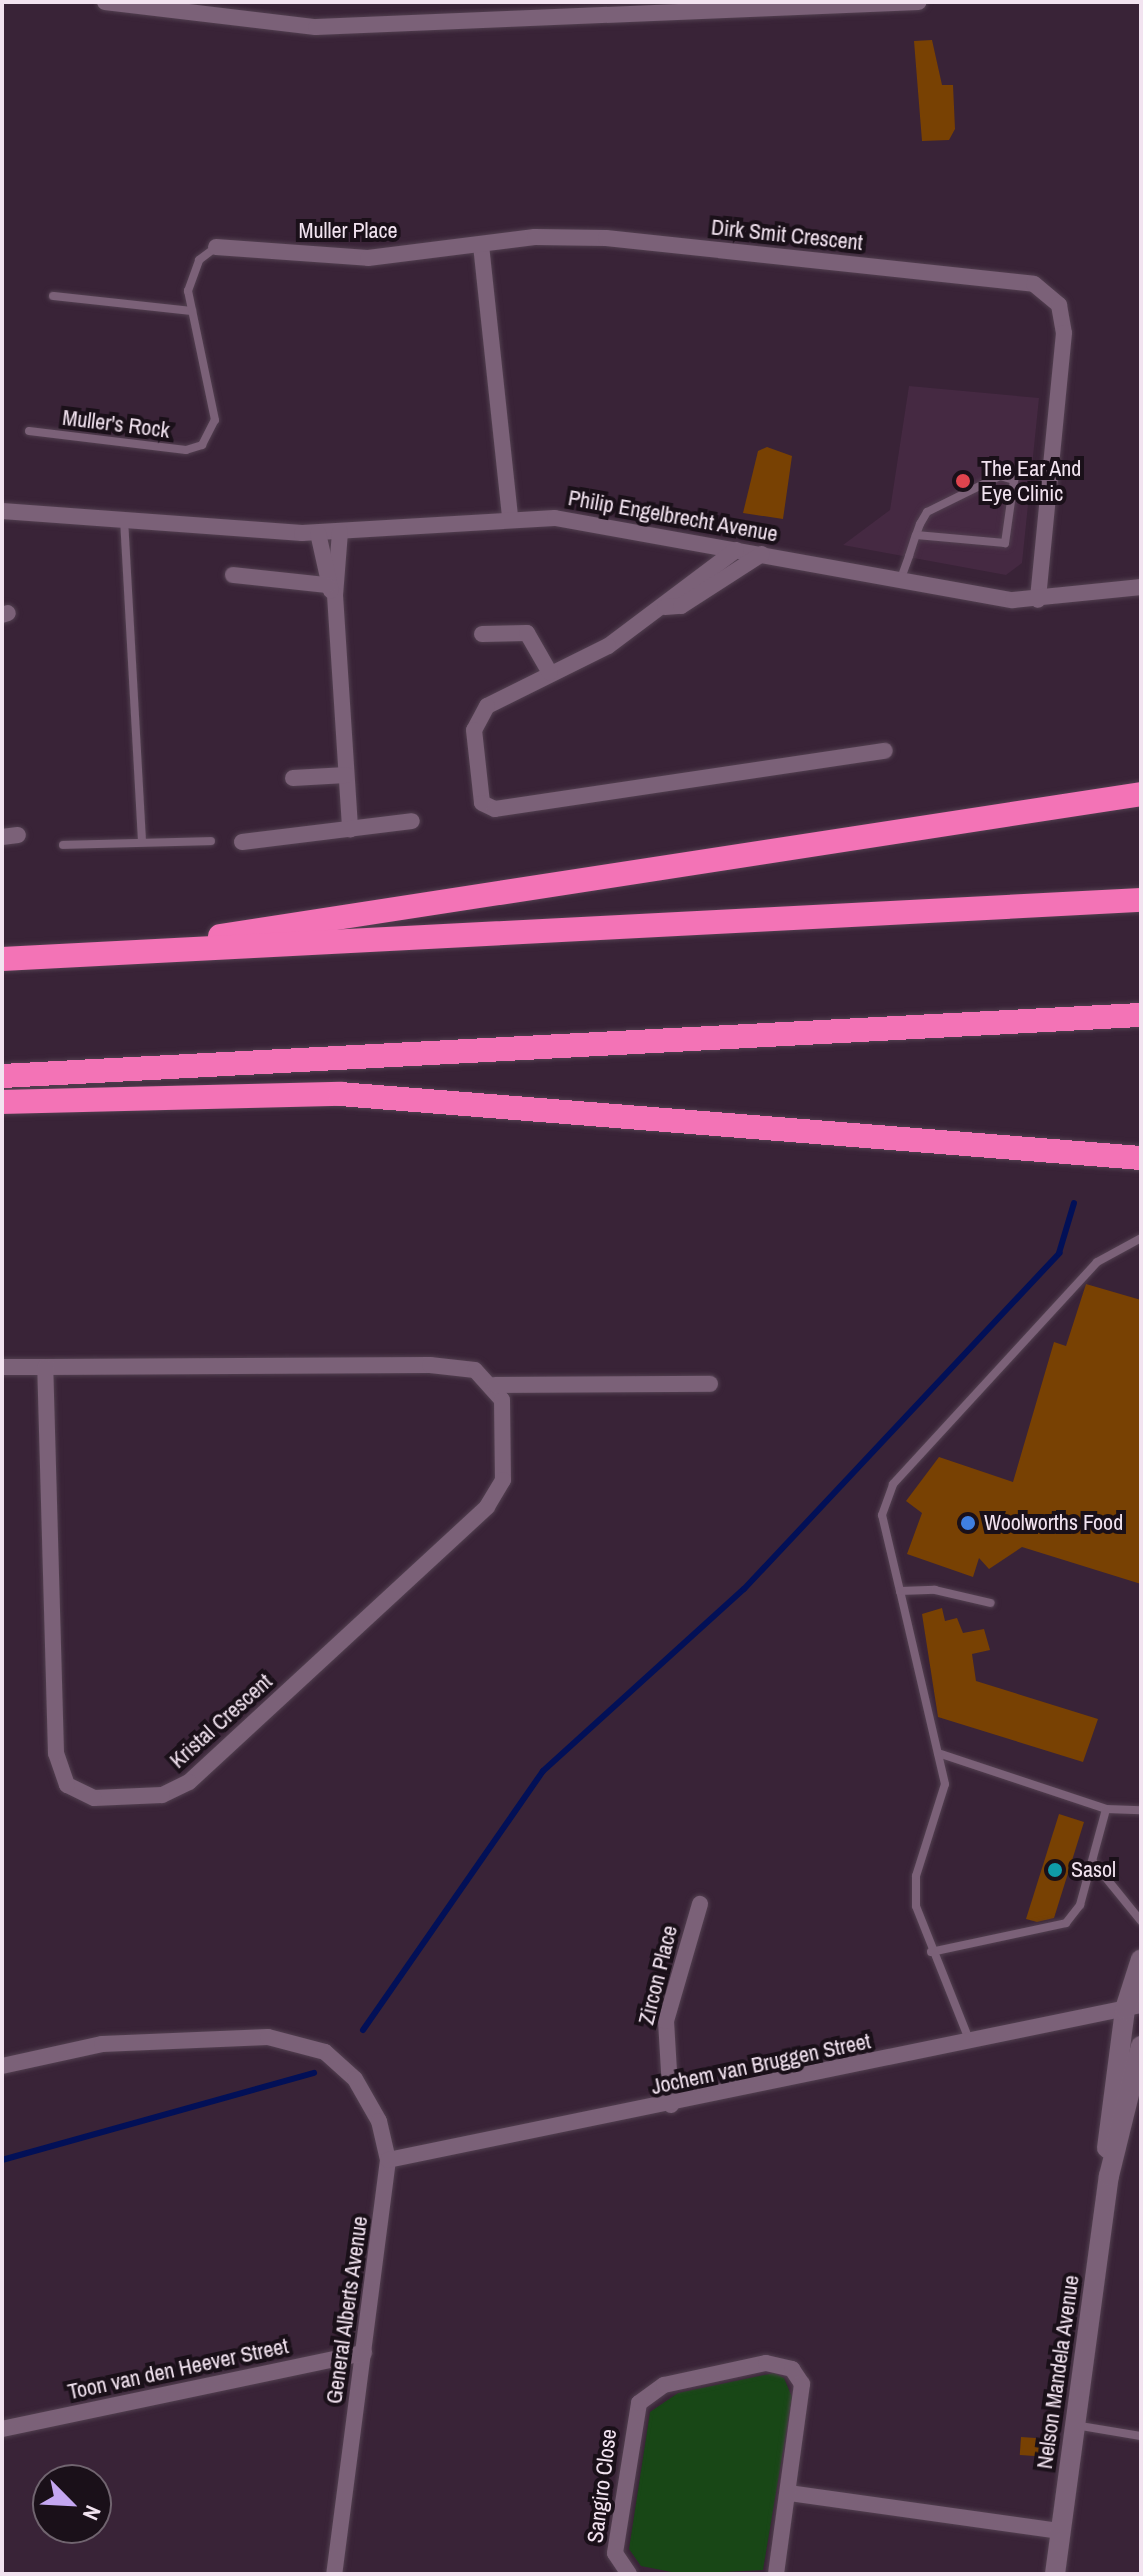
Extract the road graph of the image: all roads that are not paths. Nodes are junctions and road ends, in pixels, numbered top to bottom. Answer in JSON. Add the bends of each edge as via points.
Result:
{"nodes":[{"id":1,"x":105,"y":2,"type":"edge"},
{"id":2,"x":918,"y":2,"type":"edge"},
{"id":3,"x":481,"y":245,"type":"junction"},
{"id":4,"x":216,"y":247,"type":"joint"},
{"id":5,"x":53,"y":296,"type":"dead end"},
{"id":6,"x":192,"y":311,"type":"junction"},
{"id":7,"x":29,"y":431,"type":"dead end"},
{"id":8,"x":2,"y":511,"type":"edge"},
{"id":9,"x":510,"y":518,"type":"junction"},
{"id":10,"x":124,"y":519,"type":"junction"},
{"id":11,"x":340,"y":532,"type":"junction"},
{"id":12,"x":318,"y":533,"type":"junction"},
{"id":13,"x":916,"y":535,"type":"junction"},
{"id":14,"x":736,"y":550,"type":"junction"},
{"id":15,"x":762,"y":554,"type":"junction"},
{"id":16,"x":233,"y":575,"type":"dead end"},
{"id":17,"x":900,"y":581,"type":"junction"},
{"id":18,"x":1141,"y":587,"type":"edge"},
{"id":19,"x":331,"y":590,"type":"junction"},
{"id":20,"x":1038,"y":600,"type":"junction"},
{"id":21,"x":665,"y":607,"type":"junction"},
{"id":22,"x":482,"y":634,"type":"dead end"},
{"id":23,"x":550,"y":673,"type":"junction"},
{"id":24,"x":885,"y":751,"type":"dead end"},
{"id":25,"x":346,"y":775,"type":"junction"},
{"id":26,"x":293,"y":778,"type":"dead end"},
{"id":27,"x":1141,"y":794,"type":"edge"},
{"id":28,"x":412,"y":821,"type":"dead end"},
{"id":29,"x":350,"y":830,"type":"junction"},
{"id":30,"x":142,"y":841,"type":"junction"},
{"id":31,"x":211,"y":841,"type":"dead end"},
{"id":32,"x":242,"y":842,"type":"dead end"},
{"id":33,"x":63,"y":845,"type":"dead end"},
{"id":34,"x":1141,"y":900,"type":"edge"},
{"id":35,"x":156,"y":950,"type":"junction"},
{"id":36,"x":2,"y":959,"type":"edge"},
{"id":37,"x":1141,"y":1015,"type":"edge"},
{"id":38,"x":2,"y":1076,"type":"edge"},
{"id":39,"x":2,"y":1102,"type":"edge"},
{"id":40,"x":1141,"y":1158,"type":"edge"},
{"id":41,"x":1141,"y":1238,"type":"edge"},
{"id":42,"x":2,"y":1367,"type":"edge"},
{"id":43,"x":45,"y":1367,"type":"junction"},
{"id":44,"x":710,"y":1384,"type":"dead end"},
{"id":45,"x":495,"y":1385,"type":"junction"},
{"id":46,"x":900,"y":1591,"type":"junction"},
{"id":47,"x":991,"y":1603,"type":"dead end"},
{"id":48,"x":938,"y":1753,"type":"junction"},
{"id":49,"x":1106,"y":1809,"type":"junction"},
{"id":50,"x":1141,"y":1810,"type":"edge"},
{"id":51,"x":1093,"y":1862,"type":"junction"},
{"id":52,"x":700,"y":1904,"type":"dead end"},
{"id":53,"x":1141,"y":1921,"type":"edge"},
{"id":54,"x":931,"y":1952,"type":"junction"},
{"id":55,"x":1141,"y":1959,"type":"edge"},
{"id":56,"x":1133,"y":2007,"type":"edge"},
{"id":57,"x":970,"y":2043,"type":"junction"},
{"id":58,"x":1141,"y":2046,"type":"edge"},
{"id":59,"x":2,"y":2066,"type":"edge"},
{"id":60,"x":671,"y":2105,"type":"junction"},
{"id":61,"x":388,"y":2160,"type":"junction"},
{"id":62,"x":1109,"y":2176,"type":"junction"},
{"id":63,"x":364,"y":2353,"type":"junction"},
{"id":64,"x":1075,"y":2425,"type":"junction"},
{"id":65,"x":2,"y":2429,"type":"edge"},
{"id":66,"x":1141,"y":2436,"type":"edge"},
{"id":67,"x":789,"y":2493,"type":"junction"},
{"id":68,"x":1061,"y":2531,"type":"junction"},
{"id":69,"x":334,"y":2574,"type":"edge"},
{"id":70,"x":629,"y":2574,"type":"edge"},
{"id":71,"x":776,"y":2574,"type":"edge"},
{"id":72,"x":1055,"y":2574,"type":"edge"}],
"edges":[{"from":1,"to":2,"type":"street","via":[[316,27]]},
{"from":3,"to":4,"type":"street","name":"Muller Place","via":[[338,258]]},
{"from":3,"to":9,"type":"street"},
{"from":3,"to":20,"type":"street","name":"Dirk Smit Crescent","via":[[606,238],[1044,289],[1059,305],[1064,333]]},
{"from":4,"to":6,"type":"lane","name":"Muller's Rock","via":[[189,281]]},
{"from":5,"to":6,"type":"lane"},
{"from":6,"to":7,"type":"lane","name":"Muller's Rock","via":[[215,420],[202,445],[186,450]]},
{"from":8,"to":10,"type":"street","name":"Philip Engelbrecht Avenue"},
{"from":9,"to":11,"type":"street","name":"Philip Engelbrecht Avenue"},
{"from":9,"to":14,"type":"street","name":"Philip Engelbrecht Avenue","via":[[599,522]]},
{"from":10,"to":12,"type":"street","name":"Philip Engelbrecht Avenue"},
{"from":10,"to":30,"type":"lane"},
{"from":11,"to":12,"type":"street","name":"Philip Engelbrecht Avenue"},
{"from":11,"to":19,"type":"street"},
{"from":12,"to":19,"type":"street"},
{"from":13,"to":13,"type":"lane","via":[[927,512],[1000,476],[1014,480],[1005,543]]},
{"from":13,"to":17,"type":"lane"},
{"from":14,"to":15,"type":"street","name":"Philip Engelbrecht Avenue"},
{"from":14,"to":21,"type":"street","via":[[672,593]]},
{"from":15,"to":17,"type":"street","name":"Philip Engelbrecht Avenue"},
{"from":15,"to":21,"type":"street","via":[[681,606]]},
{"from":16,"to":19,"type":"street"},
{"from":17,"to":20,"type":"street","name":"Philip Engelbrecht Avenue"},
{"from":18,"to":20,"type":"street","name":"Philip Engelbrecht Avenue"},
{"from":19,"to":25,"type":"street"},
{"from":21,"to":23,"type":"street","via":[[596,654]]},
{"from":22,"to":23,"type":"street","via":[[527,633]]},
{"from":23,"to":24,"type":"street","via":[[505,694],[478,717],[475,763],[485,806]]},
{"from":25,"to":26,"type":"street"},
{"from":25,"to":29,"type":"street"},
{"from":27,"to":35,"type":"highway","via":[[257,928]]},
{"from":28,"to":29,"type":"street"},
{"from":29,"to":32,"type":"street"},
{"from":30,"to":31,"type":"lane"},
{"from":30,"to":33,"type":"lane"},
{"from":34,"to":35,"type":"highway"},
{"from":35,"to":36,"type":"highway"},
{"from":37,"to":38,"type":"highway"},
{"from":39,"to":40,"type":"highway","via":[[340,1094]]},
{"from":41,"to":46,"type":"lane","via":[[1097,1262],[893,1484],[882,1515]]},
{"from":42,"to":43,"type":"street"},
{"from":43,"to":45,"type":"street","via":[[430,1365],[475,1370]]},
{"from":43,"to":45,"type":"street","name":"Kristal Crescent","via":[[56,1753],[67,1785],[107,1799],[162,1795],[189,1782],[487,1507],[505,1468]]},
{"from":44,"to":45,"type":"street"},
{"from":46,"to":47,"type":"lane","via":[[935,1590]]},
{"from":46,"to":48,"type":"lane"},
{"from":48,"to":49,"type":"lane"},
{"from":48,"to":54,"type":"lane","via":[[944,1790],[915,1885]]},
{"from":49,"to":50,"type":"lane"},
{"from":49,"to":51,"type":"lane"},
{"from":51,"to":53,"type":"lane"},
{"from":51,"to":54,"type":"lane","via":[[1077,1911],[1059,1928]]},
{"from":52,"to":60,"type":"street","name":"Zircon Place","via":[[666,2021]]},
{"from":54,"to":57,"type":"lane"},
{"from":55,"to":56,"type":"street","name":"Nelson Mandela Avenue"},
{"from":56,"to":57,"type":"street","name":"Jochem van Bruggen Street"},
{"from":56,"to":62,"type":"street","name":"Nelson Mandela Avenue"},
{"from":57,"to":60,"type":"street","name":"Jochem van Bruggen Street"},
{"from":58,"to":62,"type":"street","name":"Nelson Mandela Avenue"},
{"from":59,"to":61,"type":"street","name":"General Alberts Avenue","via":[[79,2047],[268,2037],[325,2052],[342,2063],[379,2121]]},
{"from":60,"to":61,"type":"street","name":"Jochem van Bruggen Street"},
{"from":61,"to":63,"type":"street","name":"General Alberts Avenue"},
{"from":62,"to":64,"type":"street","name":"Nelson Mandela Avenue"},
{"from":63,"to":65,"type":"street","name":"Toon van den Heever Street"},
{"from":63,"to":69,"type":"street","name":"General Alberts Avenue"},
{"from":64,"to":66,"type":"lane"},
{"from":64,"to":68,"type":"street","name":"Nelson Mandela Avenue"},
{"from":67,"to":68,"type":"street"},
{"from":67,"to":70,"type":"street","name":"Sangiro Close","via":[[802,2384],[796,2373],[766,2363],[664,2385],[639,2403],[630,2432],[615,2553]]},
{"from":67,"to":71,"type":"street","name":"Sangiro Close"},
{"from":68,"to":72,"type":"street","name":"Nelson Mandela Avenue"}]}
